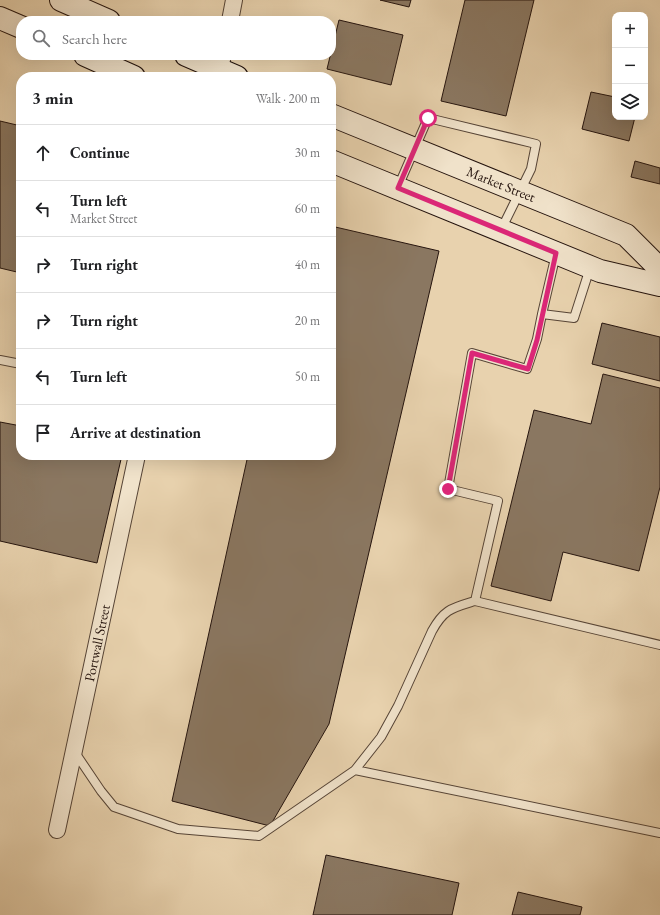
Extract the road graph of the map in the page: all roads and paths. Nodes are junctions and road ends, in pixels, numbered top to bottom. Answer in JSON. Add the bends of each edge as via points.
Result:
{"nodes":[{"id":1,"x":61,"y":0,"type":"edge"},
{"id":2,"x":234,"y":0,"type":"edge"},
{"id":3,"x":98,"y":16,"type":"edge"},
{"id":4,"x":231,"y":16,"type":"edge"},
{"id":5,"x":0,"y":18,"type":"edge"},
{"id":6,"x":16,"y":25,"type":"edge"},
{"id":7,"x":96,"y":60,"type":"edge"},
{"id":8,"x":199,"y":60,"type":"edge"},
{"id":9,"x":224,"y":70,"type":"edge"},
{"id":10,"x":123,"y":72,"type":"edge"},
{"id":11,"x":336,"y":117,"type":"edge"},
{"id":12,"x":415,"y":150,"type":"junction"},
{"id":13,"x":336,"y":163,"type":"edge"},
{"id":14,"x":398,"y":188,"type":"junction"},
{"id":15,"x":519,"y":192,"type":"junction"},
{"id":16,"x":500,"y":230,"type":"junction"},
{"id":17,"x":556,"y":253,"type":"junction"},
{"id":18,"x":590,"y":267,"type":"junction"},
{"id":19,"x":660,"y":269,"type":"edge"},
{"id":20,"x":660,"y":285,"type":"edge"},
{"id":21,"x":542,"y":314,"type":"junction"},
{"id":22,"x":0,"y":360,"type":"edge"},
{"id":23,"x":16,"y":363,"type":"edge"},
{"id":24,"x":136,"y":460,"type":"edge"},
{"id":25,"x":475,"y":601,"type":"junction"},
{"id":26,"x":660,"y":645,"type":"edge"},
{"id":27,"x":74,"y":751,"type":"junction"},
{"id":28,"x":355,"y":770,"type":"junction"},
{"id":29,"x":56,"y":830,"type":"dead end"},
{"id":30,"x":660,"y":833,"type":"edge"}],
"edges":[{"from":1,"to":3,"type":"main road"},
{"from":2,"to":4,"type":"street"},
{"from":5,"to":6,"type":"main road"},
{"from":7,"to":10,"type":"main road"},
{"from":8,"to":9,"type":"main road"},
{"from":11,"to":12,"type":"main road","name":"Market Street"},
{"from":12,"to":14,"type":"lane"},
{"from":12,"to":15,"type":"main road","name":"Market Street"},
{"from":12,"to":15,"type":"lane","via":[[428,118],[536,144],[531,169]]},
{"from":13,"to":14,"type":"main road"},
{"from":14,"to":16,"type":"main road"},
{"from":15,"to":16,"type":"lane"},
{"from":15,"to":19,"type":"main road","name":"Market Street","via":[[626,235]]},
{"from":16,"to":17,"type":"main road"},
{"from":17,"to":18,"type":"main road"},
{"from":17,"to":21,"type":"lane"},
{"from":18,"to":20,"type":"main road"},
{"from":18,"to":21,"type":"lane","via":[[574,318]]},
{"from":21,"to":25,"type":"lane","via":[[528,369],[472,353],[448,489],[498,501]]},
{"from":22,"to":23,"type":"lane"},
{"from":24,"to":27,"type":"street","name":"Portwall Street"},
{"from":25,"to":26,"type":"lane"},
{"from":25,"to":28,"type":"lane","via":[[448,610],[438,620],[381,737]]},
{"from":27,"to":28,"type":"lane","via":[[114,807],[178,829],[259,836]]},
{"from":27,"to":29,"type":"street","name":"Portwall Street"},
{"from":28,"to":30,"type":"lane"}]}
